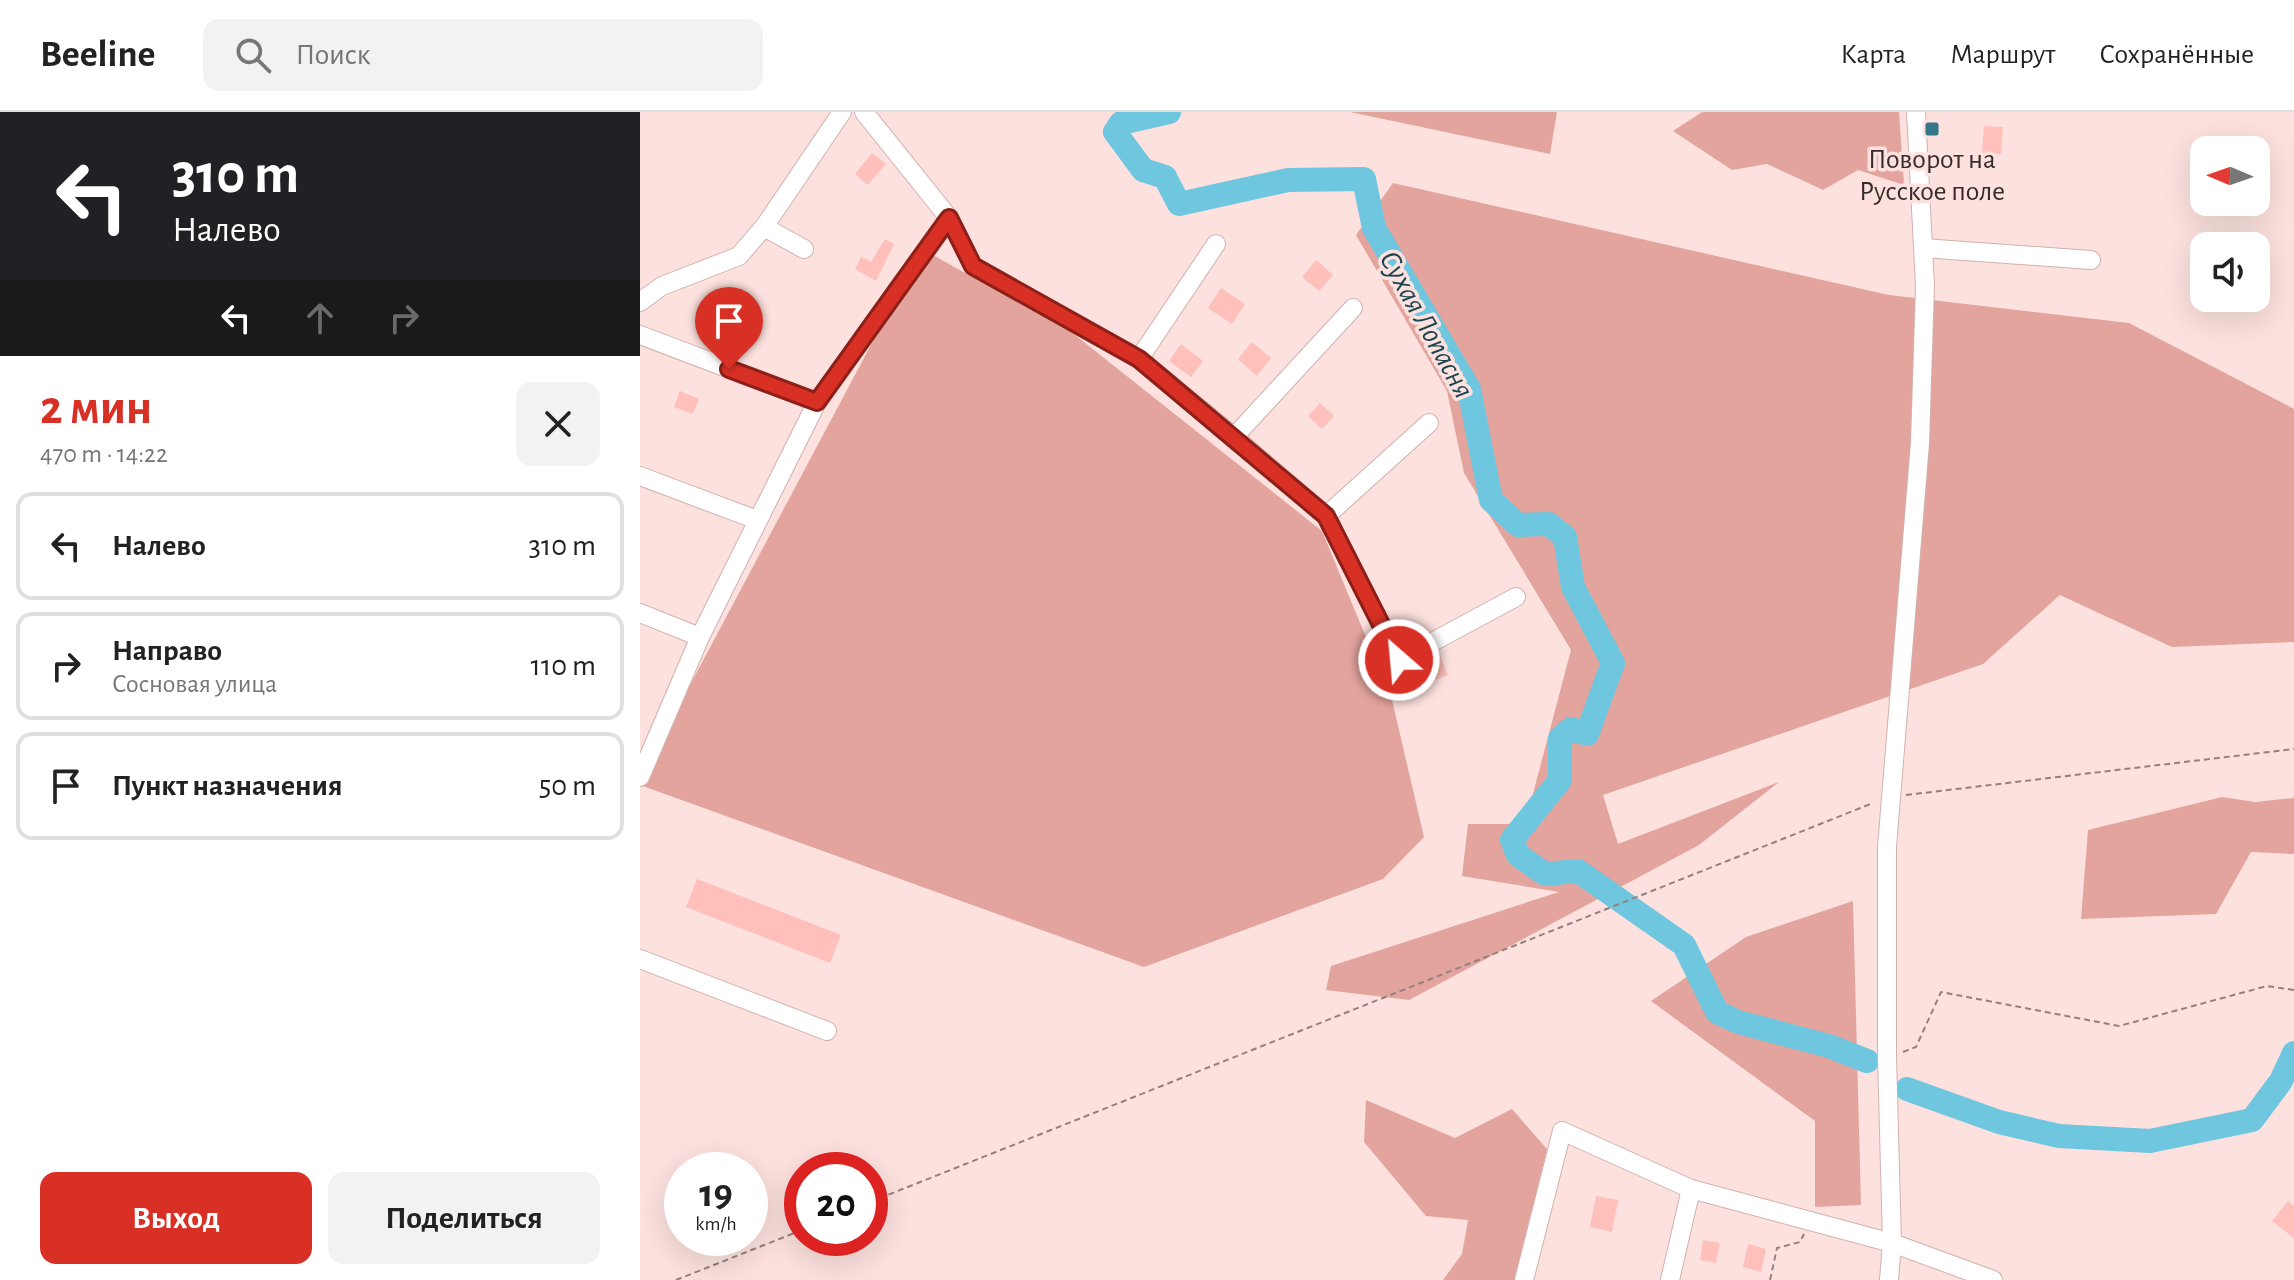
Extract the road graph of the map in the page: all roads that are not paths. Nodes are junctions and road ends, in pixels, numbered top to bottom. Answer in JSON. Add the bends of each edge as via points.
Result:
{"nodes":[{"id":1,"x":842,"y":112,"type":"edge"},
{"id":2,"x":864,"y":112,"type":"edge"},
{"id":3,"x":1916,"y":112,"type":"edge"},
{"id":4,"x":949,"y":218,"type":"junction"},
{"id":5,"x":764,"y":227,"type":"junction"},
{"id":6,"x":1216,"y":244,"type":"dead end"},
{"id":7,"x":1923,"y":248,"type":"junction"},
{"id":8,"x":804,"y":249,"type":"dead end"},
{"id":9,"x":2091,"y":260,"type":"dead end"},
{"id":10,"x":640,"y":302,"type":"edge"},
{"id":11,"x":1353,"y":308,"type":"dead end"},
{"id":12,"x":640,"y":335,"type":"edge"},
{"id":13,"x":1139,"y":359,"type":"junction"},
{"id":14,"x":817,"y":402,"type":"junction"},
{"id":15,"x":1429,"y":423,"type":"dead end"},
{"id":16,"x":1234,"y":437,"type":"junction"},
{"id":17,"x":640,"y":476,"type":"edge"},
{"id":18,"x":1326,"y":516,"type":"junction"},
{"id":19,"x":757,"y":520,"type":"junction"},
{"id":20,"x":1516,"y":597,"type":"dead end"},
{"id":21,"x":640,"y":613,"type":"edge"},
{"id":22,"x":700,"y":637,"type":"junction"},
{"id":23,"x":640,"y":777,"type":"edge"},
{"id":24,"x":640,"y":959,"type":"edge"},
{"id":25,"x":827,"y":1031,"type":"dead end"},
{"id":26,"x":1691,"y":1189,"type":"junction"},
{"id":27,"x":1892,"y":1243,"type":"junction"},
{"id":28,"x":1524,"y":1280,"type":"edge"},
{"id":29,"x":1670,"y":1280,"type":"edge"},
{"id":30,"x":1889,"y":1280,"type":"edge"},
{"id":31,"x":1993,"y":1280,"type":"edge"}],
"edges":[{"from":1,"to":5,"type":"street"},
{"from":2,"to":4,"type":"street"},
{"from":3,"to":7,"type":"street"},
{"from":4,"to":13,"type":"street","via":[[973,266]]},
{"from":4,"to":14,"type":"street"},
{"from":5,"to":8,"type":"street"},
{"from":5,"to":10,"type":"street","via":[[739,256],[662,286]]},
{"from":6,"to":13,"type":"street"},
{"from":7,"to":9,"type":"street"},
{"from":7,"to":27,"type":"street","via":[[1920,443],[1887,847]]},
{"from":11,"to":16,"type":"street"},
{"from":12,"to":14,"type":"street"},
{"from":13,"to":16,"type":"street"},
{"from":14,"to":19,"type":"street"},
{"from":15,"to":18,"type":"street"},
{"from":16,"to":18,"type":"street"},
{"from":17,"to":19,"type":"street"},
{"from":18,"to":20,"type":"street","via":[[1399,660]]},
{"from":19,"to":22,"type":"street"},
{"from":21,"to":22,"type":"street"},
{"from":22,"to":23,"type":"street"},
{"from":24,"to":25,"type":"street"},
{"from":26,"to":27,"type":"street"},
{"from":26,"to":28,"type":"street","via":[[1562,1131]]},
{"from":26,"to":29,"type":"street"},
{"from":27,"to":30,"type":"street"},
{"from":27,"to":31,"type":"street"}]}
